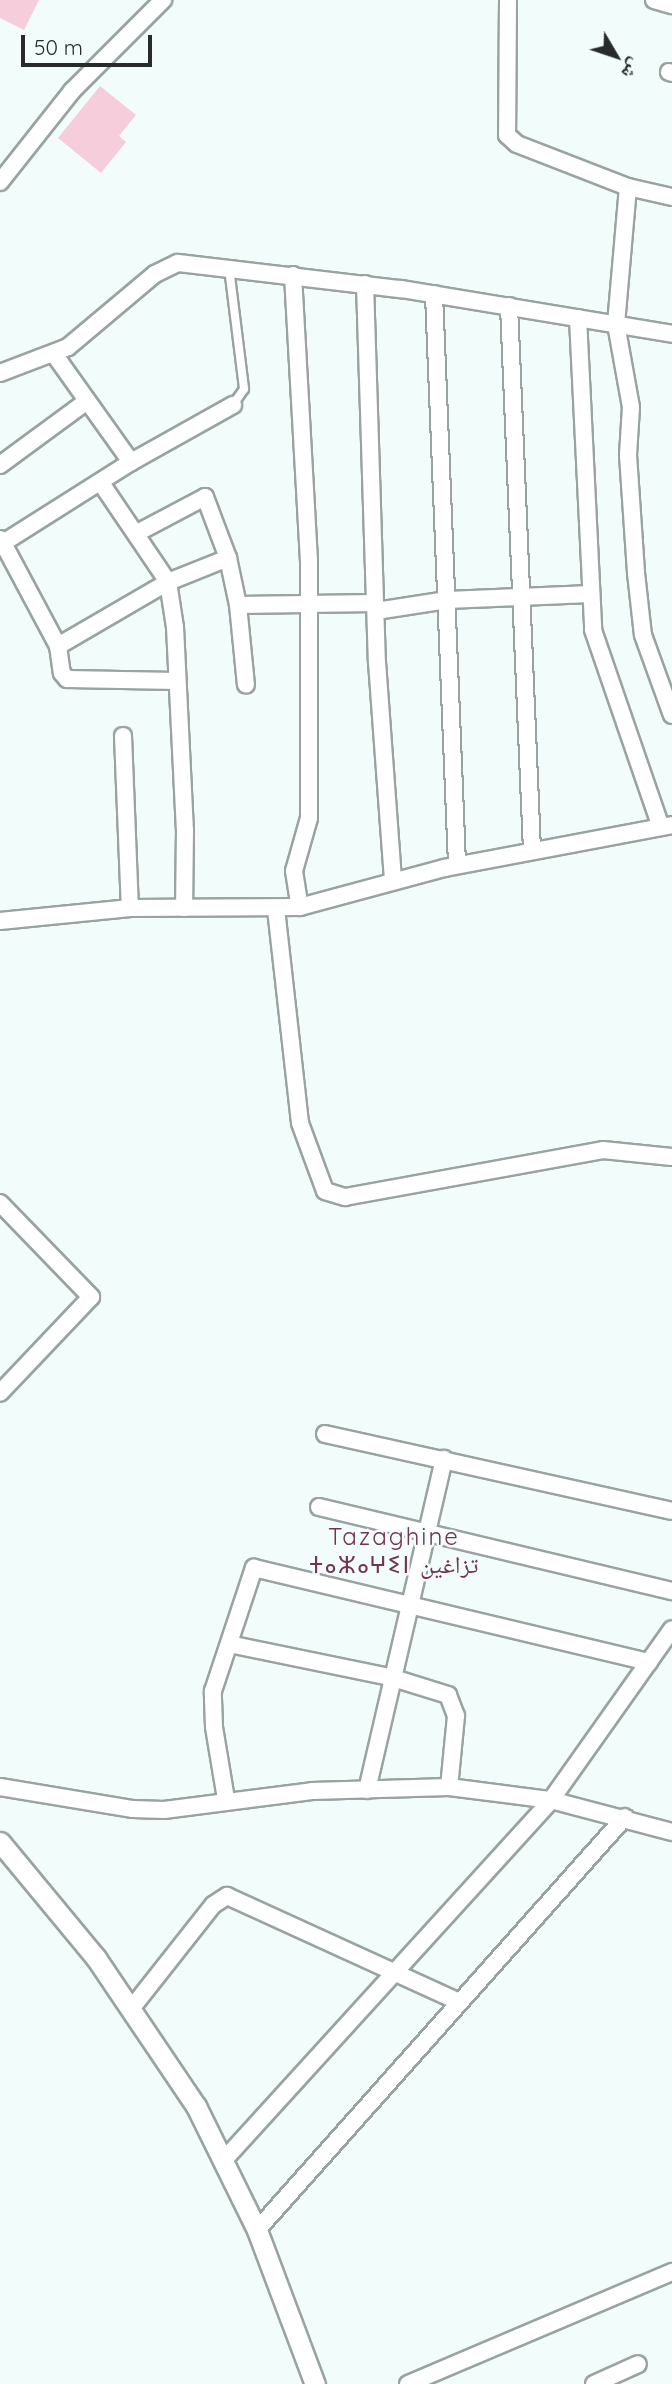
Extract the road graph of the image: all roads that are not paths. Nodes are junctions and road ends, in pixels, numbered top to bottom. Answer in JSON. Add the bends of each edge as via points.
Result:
{"nodes":[{"id":1,"x":163,"y":0,"type":"edge"},
{"id":2,"x":508,"y":0,"type":"edge"},
{"id":3,"x":654,"y":0,"type":"edge"},
{"id":4,"x":672,"y":5,"type":"edge"},
{"id":5,"x":0,"y":182,"type":"edge"},
{"id":6,"x":628,"y":187,"type":"junction"},
{"id":7,"x":672,"y":197,"type":"edge"},
{"id":8,"x":229,"y":268,"type":"junction"},
{"id":9,"x":293,"y":275,"type":"junction"},
{"id":10,"x":365,"y":284,"type":"junction"},
{"id":11,"x":434,"y":294,"type":"junction"},
{"id":12,"x":509,"y":306,"type":"junction"},
{"id":13,"x":578,"y":317,"type":"junction"},
{"id":14,"x":617,"y":324,"type":"junction"},
{"id":15,"x":672,"y":334,"type":"edge"},
{"id":16,"x":54,"y":354,"type":"junction"},
{"id":17,"x":0,"y":373,"type":"edge"},
{"id":18,"x":87,"y":401,"type":"junction"},
{"id":19,"x":233,"y":405,"type":"joint"},
{"id":20,"x":131,"y":462,"type":"junction"},
{"id":21,"x":0,"y":465,"type":"edge"},
{"id":22,"x":101,"y":483,"type":"junction"},
{"id":23,"x":137,"y":533,"type":"junction"},
{"id":24,"x":2,"y":541,"type":"edge"},
{"id":25,"x":228,"y":558,"type":"junction"},
{"id":26,"x":168,"y":582,"type":"junction"},
{"id":27,"x":591,"y":594,"type":"junction"},
{"id":28,"x":519,"y":595,"type":"junction"},
{"id":29,"x":447,"y":600,"type":"junction"},
{"id":30,"x":239,"y":605,"type":"junction"},
{"id":31,"x":309,"y":607,"type":"junction"},
{"id":32,"x":375,"y":607,"type":"junction"},
{"id":33,"x":58,"y":646,"type":"junction"},
{"id":34,"x":177,"y":681,"type":"junction"},
{"id":35,"x":246,"y":685,"type":"dead end"},
{"id":36,"x":670,"y":702,"type":"edge"},
{"id":37,"x":123,"y":736,"type":"dead end"},
{"id":38,"x":666,"y":826,"type":"edge"},
{"id":39,"x":532,"y":850,"type":"junction"},
{"id":40,"x":457,"y":865,"type":"junction"},
{"id":41,"x":393,"y":880,"type":"junction"},
{"id":42,"x":300,"y":907,"type":"junction"},
{"id":43,"x":130,"y":908,"type":"junction"},
{"id":44,"x":184,"y":908,"type":"junction"},
{"id":45,"x":276,"y":909,"type":"junction"},
{"id":46,"x":0,"y":921,"type":"edge"},
{"id":47,"x":672,"y":1157,"type":"edge"},
{"id":48,"x":0,"y":1203,"type":"edge"},
{"id":49,"x":0,"y":1393,"type":"edge"},
{"id":50,"x":325,"y":1434,"type":"dead end"},
{"id":51,"x":444,"y":1459,"type":"junction"},
{"id":52,"x":319,"y":1507,"type":"dead end"},
{"id":53,"x":672,"y":1511,"type":"edge"},
{"id":54,"x":425,"y":1531,"type":"junction"},
{"id":55,"x":672,"y":1591,"type":"edge"},
{"id":56,"x":407,"y":1603,"type":"junction"},
{"id":57,"x":672,"y":1629,"type":"edge"},
{"id":58,"x":229,"y":1644,"type":"junction"},
{"id":59,"x":649,"y":1662,"type":"junction"},
{"id":60,"x":390,"y":1677,"type":"junction"},
{"id":61,"x":0,"y":1787,"type":"edge"},
{"id":62,"x":449,"y":1787,"type":"junction"},
{"id":63,"x":367,"y":1790,"type":"junction"},
{"id":64,"x":226,"y":1799,"type":"junction"},
{"id":65,"x":551,"y":1800,"type":"junction"},
{"id":66,"x":625,"y":1816,"type":"junction"},
{"id":67,"x":672,"y":1832,"type":"edge"},
{"id":68,"x":0,"y":1842,"type":"edge"},
{"id":69,"x":394,"y":1971,"type":"junction"},
{"id":70,"x":460,"y":2002,"type":"junction"},
{"id":71,"x":131,"y":2008,"type":"junction"},
{"id":72,"x":223,"y":2161,"type":"junction"},
{"id":73,"x":257,"y":2230,"type":"junction"},
{"id":74,"x":672,"y":2272,"type":"edge"},
{"id":75,"x":638,"y":2364,"type":"dead end"},
{"id":76,"x":315,"y":2384,"type":"edge"},
{"id":77,"x":408,"y":2384,"type":"edge"},
{"id":78,"x":594,"y":2384,"type":"edge"}],
"edges":[{"from":1,"to":5,"type":"street","via":[[72,92]]},
{"from":2,"to":6,"type":"street","via":[[507,135],[517,144]]},
{"from":3,"to":4,"type":"street"},
{"from":6,"to":7,"type":"street"},
{"from":6,"to":14,"type":"street"},
{"from":8,"to":9,"type":"street"},
{"from":8,"to":16,"type":"street","via":[[178,263],[156,274],[83,337]]},
{"from":8,"to":19,"type":"lane","via":[[244,389]]},
{"from":9,"to":10,"type":"street"},
{"from":9,"to":31,"type":"street"},
{"from":10,"to":11,"type":"street"},
{"from":10,"to":32,"type":"street"},
{"from":11,"to":12,"type":"street"},
{"from":11,"to":29,"type":"street"},
{"from":12,"to":13,"type":"street"},
{"from":12,"to":28,"type":"street"},
{"from":13,"to":14,"type":"street"},
{"from":13,"to":27,"type":"street"},
{"from":14,"to":15,"type":"street"},
{"from":14,"to":36,"type":"street","via":[[631,407],[628,455],[643,635]]},
{"from":16,"to":17,"type":"street"},
{"from":16,"to":18,"type":"street"},
{"from":18,"to":20,"type":"street"},
{"from":18,"to":21,"type":"street"},
{"from":19,"to":20,"type":"street"},
{"from":20,"to":22,"type":"street"},
{"from":22,"to":23,"type":"street"},
{"from":22,"to":24,"type":"street"},
{"from":23,"to":25,"type":"street","via":[[202,497]]},
{"from":23,"to":26,"type":"street"},
{"from":24,"to":33,"type":"street"},
{"from":25,"to":26,"type":"street"},
{"from":25,"to":30,"type":"street"},
{"from":26,"to":33,"type":"street"},
{"from":26,"to":34,"type":"street"},
{"from":27,"to":28,"type":"street"},
{"from":27,"to":38,"type":"street","via":[[598,653]]},
{"from":28,"to":29,"type":"street"},
{"from":28,"to":39,"type":"street"},
{"from":29,"to":32,"type":"street"},
{"from":29,"to":40,"type":"street"},
{"from":30,"to":31,"type":"street"},
{"from":30,"to":35,"type":"street"},
{"from":31,"to":32,"type":"street"},
{"from":31,"to":42,"type":"street","via":[[309,818],[294,871]]},
{"from":32,"to":41,"type":"street"},
{"from":33,"to":34,"type":"street","via":[[67,679]]},
{"from":34,"to":44,"type":"street"},
{"from":37,"to":43,"type":"street"},
{"from":38,"to":39,"type":"street"},
{"from":39,"to":40,"type":"street"},
{"from":40,"to":41,"type":"street"},
{"from":41,"to":42,"type":"street"},
{"from":42,"to":45,"type":"street"},
{"from":43,"to":44,"type":"street"},
{"from":43,"to":46,"type":"street"},
{"from":44,"to":45,"type":"street"},
{"from":45,"to":47,"type":"street","via":[[300,1123],[325,1191],[345,1196],[603,1150]]},
{"from":48,"to":49,"type":"street","via":[[91,1297]]},
{"from":50,"to":51,"type":"street"},
{"from":51,"to":53,"type":"street"},
{"from":51,"to":54,"type":"street"},
{"from":52,"to":54,"type":"street"},
{"from":54,"to":55,"type":"street"},
{"from":54,"to":56,"type":"street"},
{"from":56,"to":58,"type":"street","via":[[254,1568]]},
{"from":56,"to":59,"type":"street"},
{"from":56,"to":60,"type":"street"},
{"from":57,"to":59,"type":"street"},
{"from":58,"to":60,"type":"street"},
{"from":58,"to":64,"type":"street","via":[[213,1691]]},
{"from":59,"to":65,"type":"street"},
{"from":60,"to":62,"type":"street","via":[[448,1695],[453,1703]]},
{"from":60,"to":63,"type":"street"},
{"from":61,"to":64,"type":"street","via":[[133,1809],[164,1810]]},
{"from":62,"to":63,"type":"street"},
{"from":62,"to":65,"type":"street"},
{"from":63,"to":64,"type":"street"},
{"from":65,"to":66,"type":"street"},
{"from":65,"to":69,"type":"street"},
{"from":66,"to":67,"type":"street"},
{"from":66,"to":70,"type":"street"},
{"from":68,"to":71,"type":"street","via":[[55,1905]]},
{"from":69,"to":70,"type":"street"},
{"from":69,"to":71,"type":"street","via":[[228,1896],[213,1905]]},
{"from":69,"to":72,"type":"street"},
{"from":70,"to":73,"type":"street"},
{"from":71,"to":72,"type":"street","via":[[196,2106]]},
{"from":72,"to":73,"type":"street"},
{"from":73,"to":76,"type":"street"},
{"from":74,"to":77,"type":"street"},
{"from":75,"to":78,"type":"street"}]}
